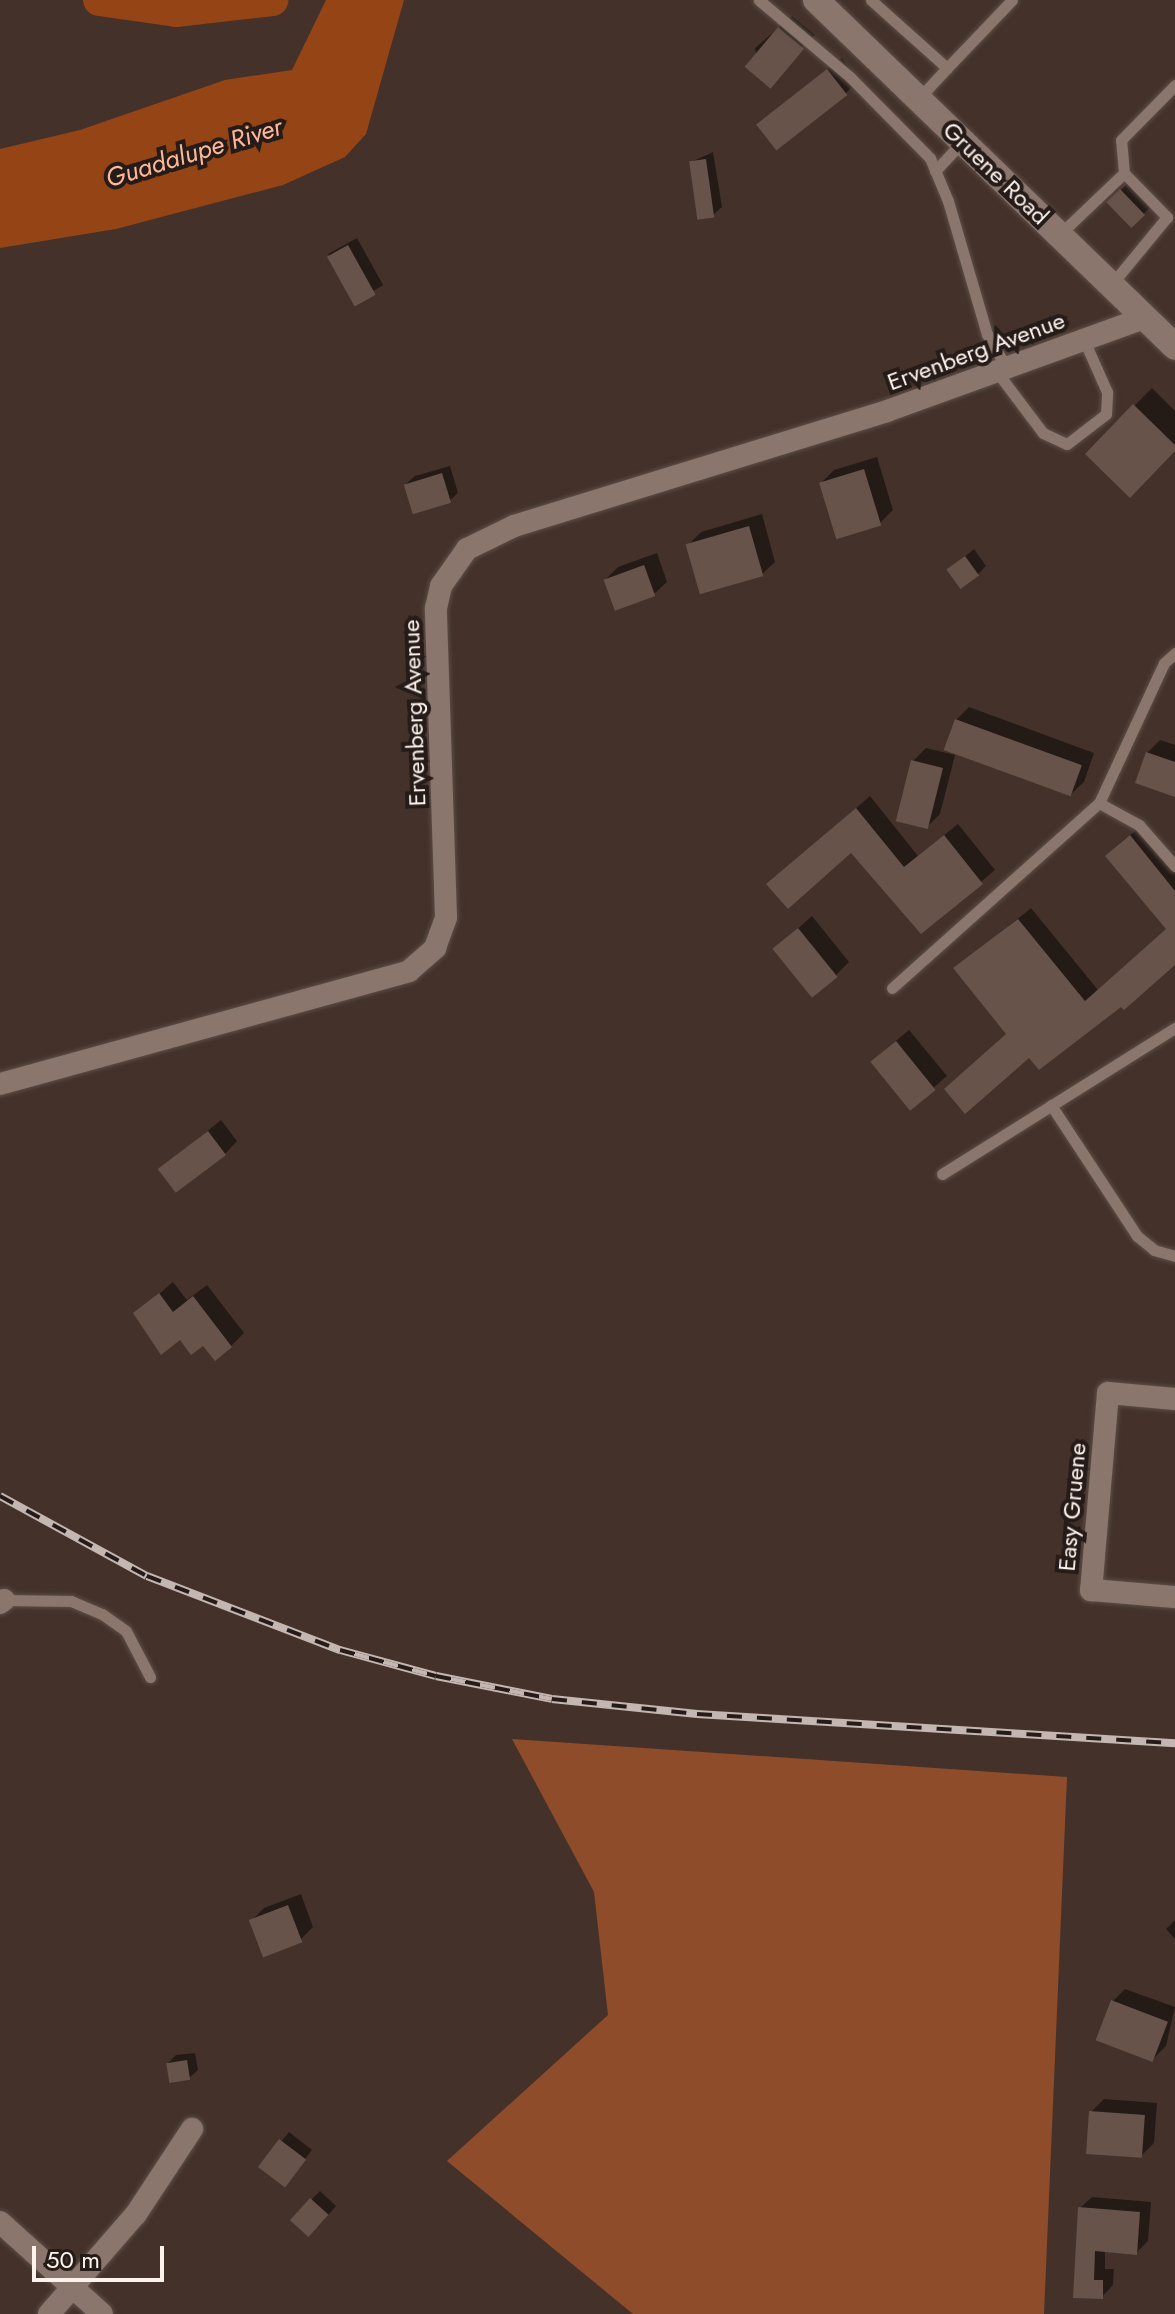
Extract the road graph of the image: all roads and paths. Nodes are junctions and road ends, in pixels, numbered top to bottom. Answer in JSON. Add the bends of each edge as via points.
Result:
{"nodes":[{"id":1,"x":759,"y":0,"type":"edge"},
{"id":2,"x":816,"y":0,"type":"edge"},
{"id":3,"x":871,"y":0,"type":"edge"},
{"id":4,"x":1012,"y":0,"type":"edge"},
{"id":5,"x":947,"y":68,"type":"junction"},
{"id":6,"x":1175,"y":85,"type":"edge"},
{"id":7,"x":919,"y":98,"type":"junction"},
{"id":8,"x":963,"y":141,"type":"junction"},
{"id":9,"x":935,"y":171,"type":"junction"},
{"id":10,"x":1124,"y":173,"type":"junction"},
{"id":11,"x":1060,"y":235,"type":"junction"},
{"id":12,"x":1111,"y":285,"type":"junction"},
{"id":13,"x":1144,"y":318,"type":"junction"},
{"id":14,"x":1084,"y":340,"type":"junction"},
{"id":15,"x":1175,"y":347,"type":"edge"},
{"id":16,"x":1002,"y":370,"type":"junction"},
{"id":17,"x":1175,"y":653,"type":"edge"},
{"id":18,"x":1099,"y":803,"type":"junction"},
{"id":19,"x":1175,"y":866,"type":"edge"},
{"id":20,"x":892,"y":988,"type":"dead end"},
{"id":21,"x":1175,"y":1028,"type":"edge"},
{"id":22,"x":0,"y":1084,"type":"edge"},
{"id":23,"x":1051,"y":1105,"type":"junction"},
{"id":24,"x":942,"y":1174,"type":"dead end"},
{"id":25,"x":1175,"y":1256,"type":"edge"},
{"id":26,"x":1175,"y":1399,"type":"edge"},
{"id":27,"x":1175,"y":1597,"type":"edge"},
{"id":28,"x":2,"y":1601,"type":"edge"},
{"id":29,"x":150,"y":1677,"type":"dead end"},
{"id":30,"x":192,"y":2129,"type":"dead end"},
{"id":31,"x":0,"y":2222,"type":"edge"},
{"id":32,"x":73,"y":2288,"type":"junction"},
{"id":33,"x":49,"y":2314,"type":"edge"},
{"id":34,"x":102,"y":2314,"type":"edge"}],
"edges":[{"from":1,"to":9,"type":"lane","via":[[850,77],[930,158]]},
{"from":2,"to":7,"type":"street","name":"Gruene Road"},
{"from":3,"to":5,"type":"lane"},
{"from":4,"to":5,"type":"lane"},
{"from":5,"to":7,"type":"lane"},
{"from":6,"to":10,"type":"lane","via":[[1121,140]]},
{"from":7,"to":8,"type":"street","name":"Gruene Road"},
{"from":8,"to":9,"type":"lane"},
{"from":8,"to":11,"type":"street","name":"Gruene Road"},
{"from":9,"to":16,"type":"lane"},
{"from":10,"to":11,"type":"lane"},
{"from":10,"to":12,"type":"lane","via":[[1167,217]]},
{"from":11,"to":12,"type":"street","name":"Gruene Road"},
{"from":12,"to":13,"type":"street","name":"Gruene Road"},
{"from":13,"to":14,"type":"street","name":"Ervenberg Avenue"},
{"from":13,"to":15,"type":"street","name":"Gruene Road"},
{"from":14,"to":16,"type":"street","name":"Ervenberg Avenue"},
{"from":14,"to":16,"type":"lane","via":[[1107,392],[1106,414],[1067,444],[1043,433]]},
{"from":16,"to":22,"type":"street","name":"Ervenberg Avenue","via":[[514,526],[467,549],[441,586],[436,608],[446,917],[435,948],[409,971]]},
{"from":17,"to":18,"type":"lane","via":[[1164,663]]},
{"from":18,"to":19,"type":"lane","via":[[1139,825]]},
{"from":18,"to":20,"type":"lane"},
{"from":21,"to":23,"type":"lane"},
{"from":23,"to":24,"type":"lane"},
{"from":23,"to":25,"type":"lane","via":[[1137,1236],[1154,1250]]},
{"from":26,"to":27,"type":"street","name":"Easy Gruene","via":[[1108,1393],[1091,1590]]},
{"from":28,"to":29,"type":"lane","via":[[71,1601],[102,1614],[126,1631]]},
{"from":30,"to":32,"type":"street","via":[[165,2177]]},
{"from":31,"to":32,"type":"street"},
{"from":32,"to":33,"type":"street"},
{"from":32,"to":34,"type":"street"}]}
